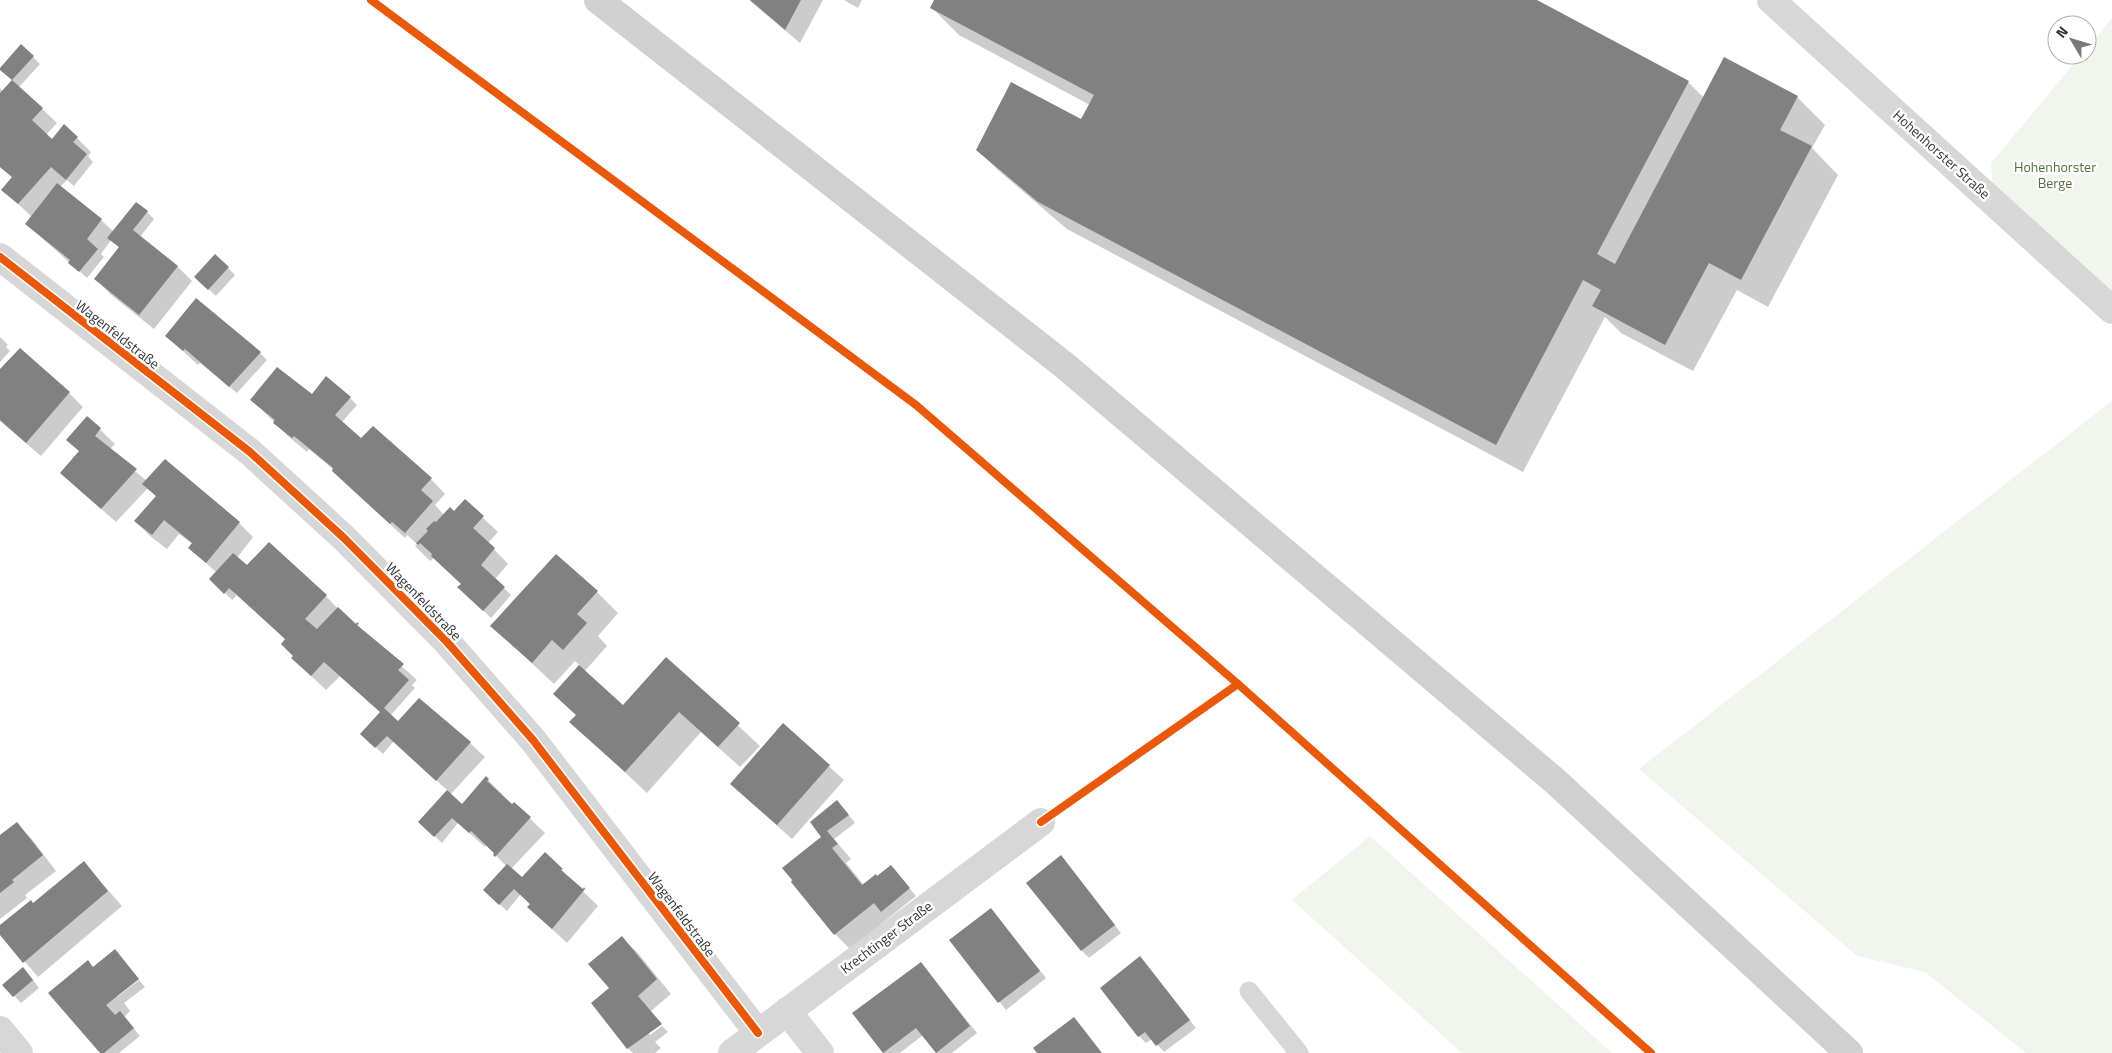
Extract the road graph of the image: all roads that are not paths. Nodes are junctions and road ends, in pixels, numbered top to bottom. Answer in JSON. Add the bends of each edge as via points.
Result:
{"nodes":[{"id":1,"x":598,"y":0,"type":"edge"},
{"id":2,"x":1771,"y":0,"type":"edge"},
{"id":3,"x":0,"y":258,"type":"edge"},
{"id":4,"x":2112,"y":310,"type":"edge"},
{"id":5,"x":1041,"y":822,"type":"dead end"},
{"id":6,"x":1249,"y":992,"type":"dead end"},
{"id":7,"x":786,"y":1011,"type":"junction"},
{"id":8,"x":0,"y":1030,"type":"edge"},
{"id":9,"x":758,"y":1033,"type":"junction"},
{"id":10,"x":19,"y":1053,"type":"edge"},
{"id":11,"x":732,"y":1053,"type":"edge"},
{"id":12,"x":820,"y":1053,"type":"edge"},
{"id":13,"x":1299,"y":1053,"type":"edge"},
{"id":14,"x":1849,"y":1053,"type":"edge"}],
"edges":[{"from":1,"to":14,"type":"main road","via":[[1064,365],[1555,781]]},
{"from":2,"to":4,"type":"street","name":"Hohenhorster Straße"},
{"from":3,"to":9,"type":"street","name":"Wagenfeldstraße","via":[[250,452],[344,538],[448,642],[533,740]]},
{"from":5,"to":7,"type":"street","name":"Krechtinger Straße"},
{"from":6,"to":13,"type":"lane"},
{"from":7,"to":9,"type":"street","name":"Krechtinger Straße"},
{"from":7,"to":12,"type":"street"},
{"from":8,"to":10,"type":"street"},
{"from":9,"to":11,"type":"street","name":"Krechtinger Straße"}]}
